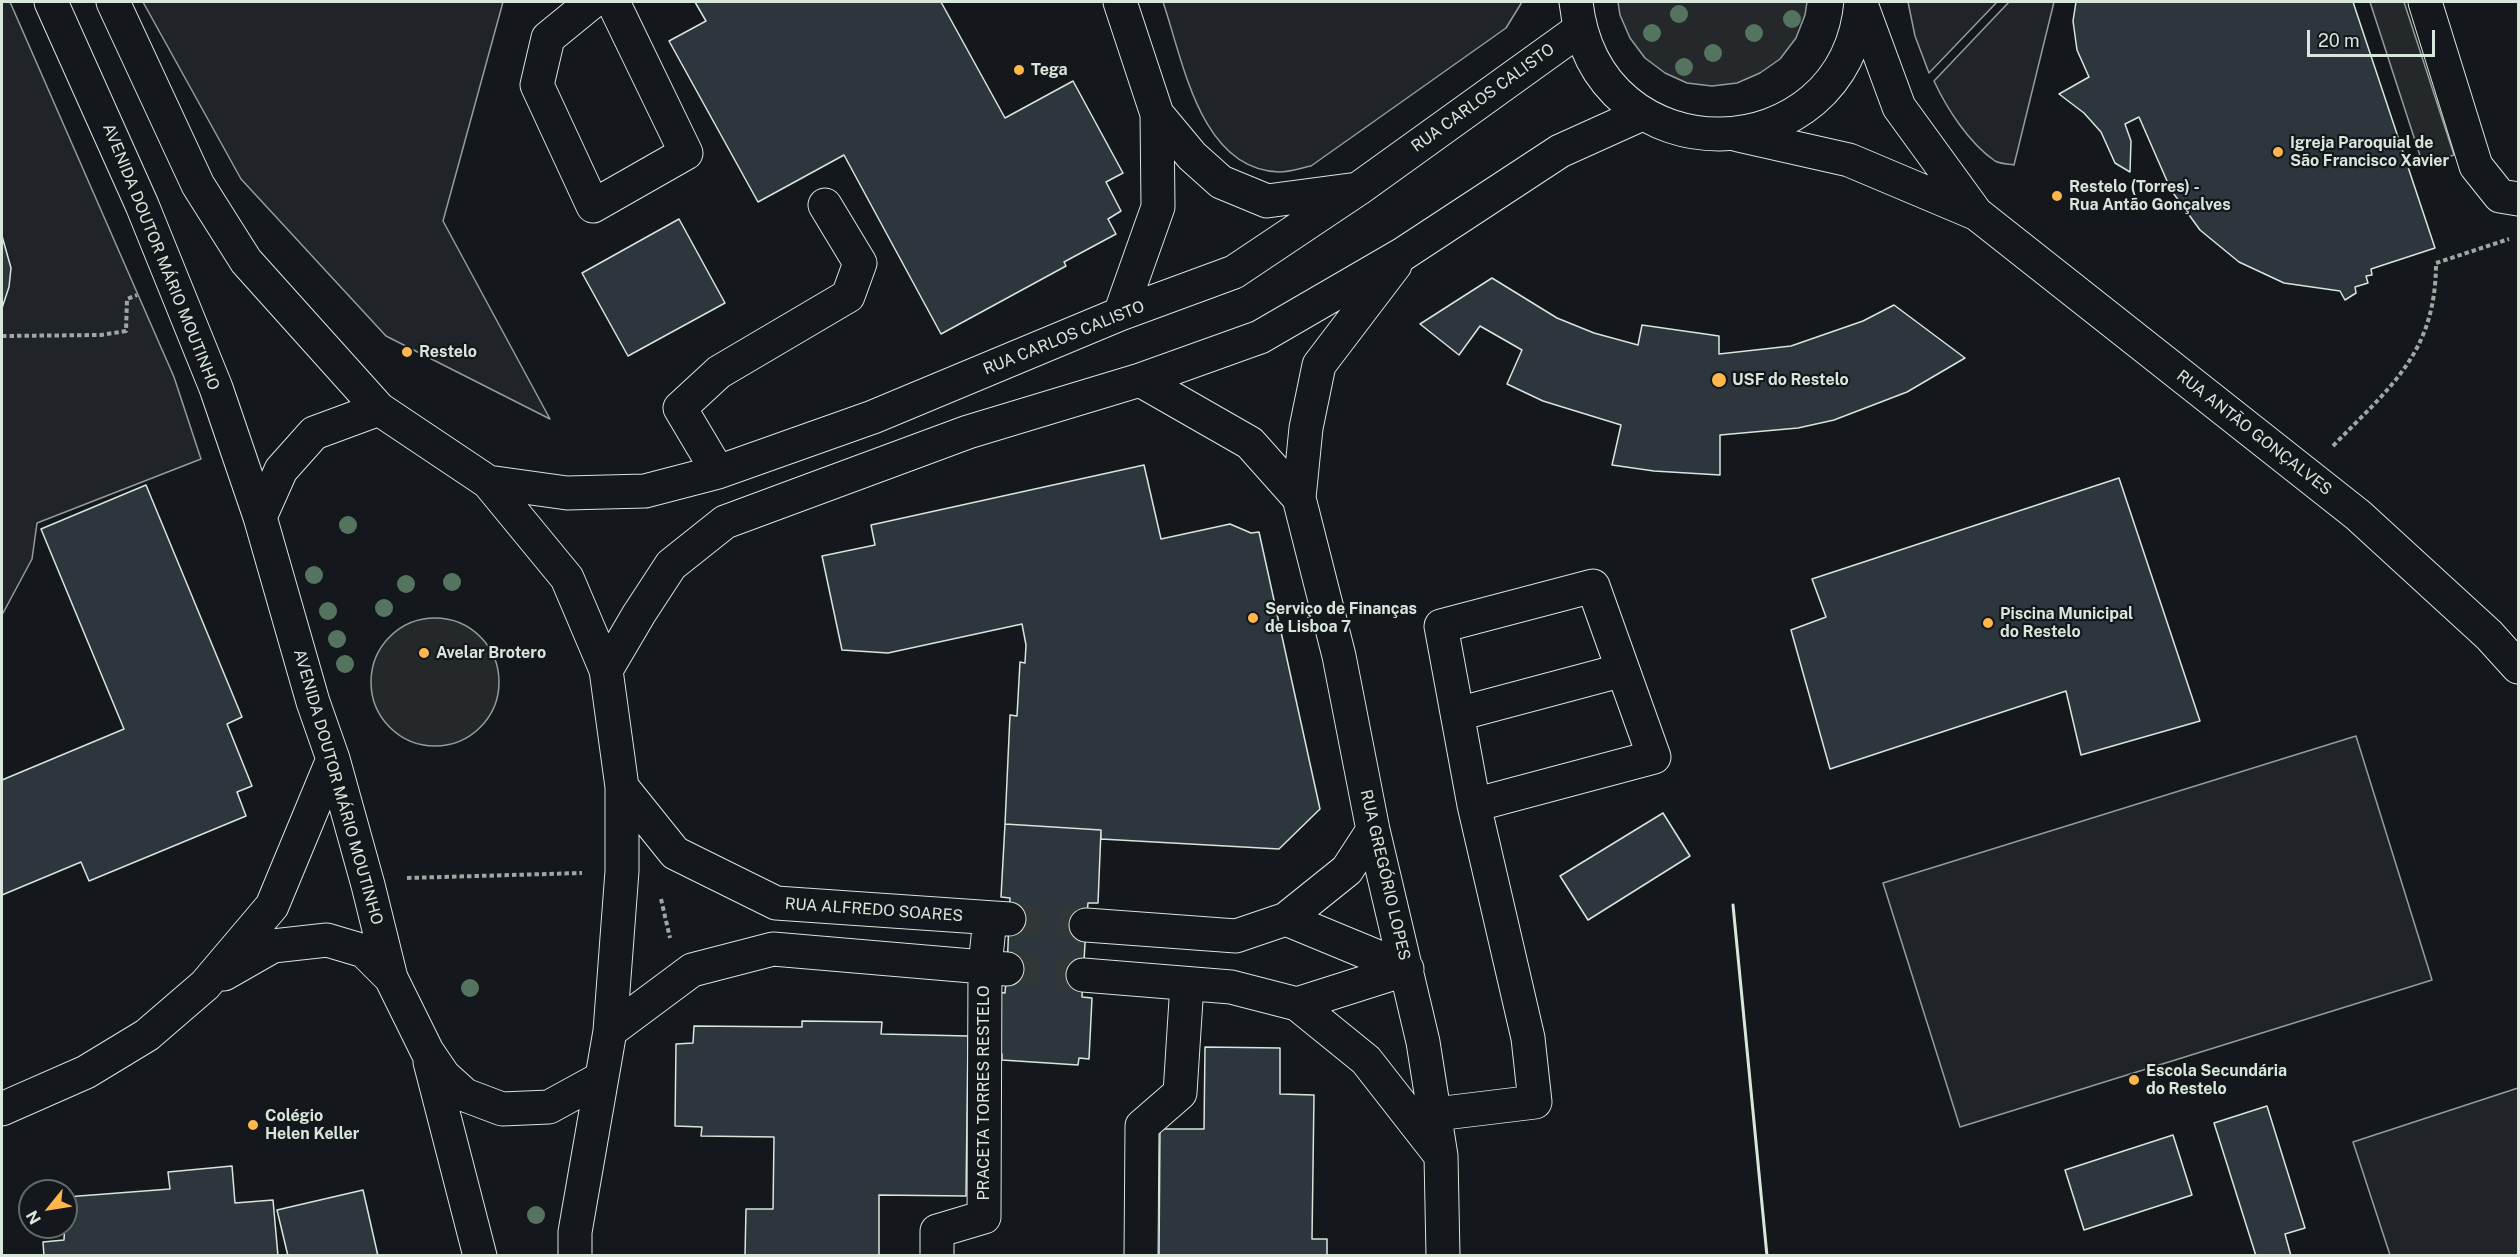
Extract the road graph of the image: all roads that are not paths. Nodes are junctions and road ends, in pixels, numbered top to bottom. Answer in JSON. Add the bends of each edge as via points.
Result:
{"nodes":[{"id":1,"x":51,"y":2,"type":"edge"},
{"id":2,"x":113,"y":2,"type":"edge"},
{"id":3,"x":592,"y":2,"type":"edge"},
{"id":4,"x":613,"y":2,"type":"edge"},
{"id":5,"x":1120,"y":2,"type":"edge"},
{"id":6,"x":2425,"y":2,"type":"edge"},
{"id":7,"x":1861,"y":3,"type":"edge"},
{"id":8,"x":1578,"y":16,"type":"edge"},
{"id":9,"x":1157,"y":114,"type":"junction"},
{"id":10,"x":1642,"y":114,"type":"junction"},
{"id":11,"x":1738,"y":135,"type":"junction"},
{"id":12,"x":1358,"y":189,"type":"junction"},
{"id":13,"x":2518,"y":199,"type":"edge"},
{"id":14,"x":825,"y":206,"type":"dead end"},
{"id":15,"x":1977,"y":214,"type":"junction"},
{"id":16,"x":1403,"y":254,"type":"junction"},
{"id":17,"x":1120,"y":314,"type":"junction"},
{"id":18,"x":1140,"y":380,"type":"junction"},
{"id":19,"x":379,"y":409,"type":"junction"},
{"id":20,"x":718,"y":472,"type":"junction"},
{"id":21,"x":488,"y":482,"type":"junction"},
{"id":22,"x":1299,"y":498,"type":"junction"},
{"id":23,"x":260,"y":517,"type":"junction"},
{"id":24,"x":2518,"y":667,"type":"edge"},
{"id":25,"x":606,"y":670,"type":"junction"},
{"id":26,"x":1623,"y":670,"type":"junction"},
{"id":27,"x":1458,"y":714,"type":"junction"},
{"id":28,"x":333,"y":759,"type":"junction"},
{"id":29,"x":622,"y":787,"type":"junction"},
{"id":30,"x":1474,"y":805,"type":"junction"},
{"id":31,"x":1373,"y":830,"type":"junction"},
{"id":32,"x":1286,"y":919,"type":"junction"},
{"id":33,"x":1086,"y":925,"type":"tunnel mouth"},
{"id":34,"x":996,"y":967,"type":"junction"},
{"id":35,"x":1407,"y":969,"type":"junction"},
{"id":36,"x":1083,"y":975,"type":"tunnel mouth"},
{"id":37,"x":391,"y":978,"type":"junction"},
{"id":38,"x":1187,"y":984,"type":"junction"},
{"id":39,"x":205,"y":985,"type":"junction"},
{"id":40,"x":1297,"y":1004,"type":"junction"},
{"id":41,"x":610,"y":1031,"type":"junction"},
{"id":42,"x":427,"y":1051,"type":"junction"},
{"id":43,"x":600,"y":1079,"type":"junction"},
{"id":44,"x":2,"y":1109,"type":"edge"},
{"id":45,"x":1436,"y":1114,"type":"junction"},
{"id":46,"x":1441,"y":1156,"type":"junction"},
{"id":47,"x":480,"y":1256,"type":"edge"},
{"id":48,"x":575,"y":1256,"type":"edge"},
{"id":49,"x":937,"y":1256,"type":"edge"},
{"id":50,"x":1141,"y":1256,"type":"edge"},
{"id":51,"x":1443,"y":1256,"type":"edge"}],
"edges":[{"from":1,"to":23,"type":"street","name":"AVENIDA DOUTOR MÁRIO MOUTINHO","via":[[216,388]]},
{"from":2,"to":19,"type":"street","via":[[198,185],[246,261]]},
{"from":3,"to":4,"type":"street","via":[[548,38],[537,85],[593,206],[686,153]]},
{"from":5,"to":9,"type":"street"},
{"from":6,"to":13,"type":"street","via":[[2476,166],[2500,196]]},
{"from":7,"to":11,"type":"street","via":[[1850,50],[1824,89],[1785,120]]},
{"from":7,"to":15,"type":"street","name":"RUA ANTÃO GONÇALVES","via":[[1899,107]]},
{"from":8,"to":10,"type":"street","via":[[1593,63],[1614,92]]},
{"from":8,"to":12,"type":"street","name":"RUA CARLOS CALISTO"},
{"from":9,"to":12,"type":"street","via":[[1192,156],[1221,182],[1267,201]]},
{"from":9,"to":17,"type":"street","via":[[1158,207]]},
{"from":10,"to":11,"type":"street","via":[[1688,133]]},
{"from":10,"to":16,"type":"street","via":[[1560,151]]},
{"from":11,"to":15,"type":"street","name":"RUA ANTÃO GONÇALVES","via":[[1849,160]]},
{"from":12,"to":17,"type":"street","name":"RUA CARLOS CALISTO","via":[[1234,272]]},
{"from":14,"to":20,"type":"street","via":[[860,263],[848,296],[719,372],[680,408]]},
{"from":15,"to":24,"type":"street","name":"RUA ANTÃO GONÇALVES","via":[[2358,515],[2489,635]]},
{"from":16,"to":18,"type":"street","via":[[1260,337]]},
{"from":16,"to":22,"type":"street","via":[[1319,365],[1306,428]]},
{"from":17,"to":20,"type":"street","name":"RUA CARLOS CALISTO","via":[[873,417]]},
{"from":18,"to":22,"type":"street","via":[[1250,443]]},
{"from":18,"to":25,"type":"street","via":[[968,432],[724,522],[671,566]]},
{"from":19,"to":21,"type":"street"},
{"from":19,"to":23,"type":"street","via":[[314,433],[281,470]]},
{"from":20,"to":21,"type":"street","name":"RUA CARLOS CALISTO","via":[[645,491],[567,493]]},
{"from":21,"to":25,"type":"street","via":[[567,578]]},
{"from":22,"to":31,"type":"street","name":"RUA GREGÓRIO LOPES","via":[[1339,656]]},
{"from":23,"to":28,"type":"street","name":"AVENIDA DOUTOR MÁRIO MOUTINHO"},
{"from":25,"to":29,"type":"street"},
{"from":26,"to":27,"type":"street"},
{"from":26,"to":27,"type":"street","via":[[1593,586],[1441,626]]},
{"from":26,"to":30,"type":"street","via":[[1654,757]]},
{"from":27,"to":30,"type":"street"},
{"from":28,"to":37,"type":"street","name":"AVENIDA DOUTOR MÁRIO MOUTINHO"},
{"from":28,"to":39,"type":"street","via":[[272,906]]},
{"from":29,"to":34,"type":"street","name":"RUA ALFREDO SOARES","via":[[675,853],[776,903],[999,919]]},
{"from":29,"to":41,"type":"street","via":[[622,871]]},
{"from":30,"to":45,"type":"street","via":[[1528,1038],[1535,1102]]},
{"from":31,"to":32,"type":"street","via":[[1347,870]]},
{"from":31,"to":35,"type":"street","name":"RUA GREGÓRIO LOPES"},
{"from":32,"to":33,"type":"street","via":[[1236,936]]},
{"from":32,"to":35,"type":"street"},
{"from":34,"to":41,"type":"street","via":[[773,949],[692,970]]},
{"from":34,"to":49,"type":"street","name":"PRACETA TORRES RESTELO","via":[[984,1217],[937,1231]]},
{"from":35,"to":40,"type":"street"},
{"from":35,"to":45,"type":"street","name":"RUA GREGÓRIO LOPES"},
{"from":36,"to":38,"type":"street"},
{"from":37,"to":39,"type":"street","via":[[364,951],[327,940],[273,946]]},
{"from":37,"to":42,"type":"street","name":"AVENIDA DOUTOR MÁRIO MOUTINHO"},
{"from":38,"to":40,"type":"street","via":[[1231,987]]},
{"from":38,"to":50,"type":"street","via":[[1180,1093],[1142,1126]]},
{"from":39,"to":44,"type":"street","via":[[147,1035],[96,1066]]},
{"from":40,"to":46,"type":"street","via":[[1366,1060]]},
{"from":41,"to":43,"type":"street"},
{"from":42,"to":43,"type":"street","name":"AVENIDA DOUTOR MÁRIO MOUTINHO","via":[[444,1076],[465,1095],[502,1108],[549,1107]]},
{"from":42,"to":47,"type":"street","name":"AVENIDA DOUTOR MÁRIO MOUTINHO"},
{"from":43,"to":48,"type":"street","via":[[575,1232]]},
{"from":45,"to":46,"type":"street","name":"RUA GREGÓRIO LOPES"},
{"from":46,"to":51,"type":"street","name":"RUA GREGÓRIO LOPES"}]}
